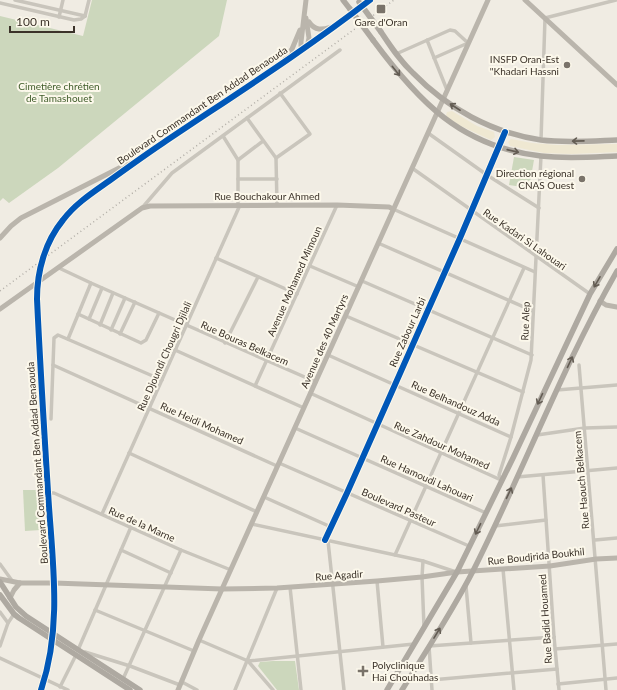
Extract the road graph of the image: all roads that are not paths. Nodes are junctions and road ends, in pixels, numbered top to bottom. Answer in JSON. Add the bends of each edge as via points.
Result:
{"nodes":[{"id":1,"x":15,"y":0,"type":"edge"},
{"id":2,"x":63,"y":0,"type":"edge"},
{"id":3,"x":89,"y":0,"type":"edge"},
{"id":4,"x":306,"y":0,"type":"edge"},
{"id":5,"x":343,"y":0,"type":"edge"},
{"id":6,"x":370,"y":0,"type":"edge"},
{"id":7,"x":488,"y":0,"type":"edge"},
{"id":8,"x":525,"y":0,"type":"edge"},
{"id":9,"x":616,"y":0,"type":"edge"},
{"id":10,"x":25,"y":1,"type":"edge"},
{"id":11,"x":358,"y":1,"type":"edge"},
{"id":12,"x":0,"y":3,"type":"edge"},
{"id":13,"x":24,"y":9,"type":"junction"},
{"id":14,"x":61,"y":10,"type":"junction"},
{"id":15,"x":305,"y":10,"type":"junction"},
{"id":16,"x":85,"y":16,"type":"junction"},
{"id":17,"x":59,"y":17,"type":"junction"},
{"id":18,"x":306,"y":18,"type":"junction"},
{"id":19,"x":545,"y":18,"type":"junction"},
{"id":20,"x":338,"y":25,"type":"junction"},
{"id":21,"x":427,"y":40,"type":"junction"},
{"id":22,"x":468,"y":43,"type":"junction"},
{"id":23,"x":305,"y":48,"type":"junction"},
{"id":24,"x":340,"y":50,"type":"dead end"},
{"id":25,"x":396,"y":54,"type":"junction"},
{"id":26,"x":434,"y":58,"type":"junction"},
{"id":27,"x":281,"y":63,"type":"junction"},
{"id":28,"x":617,"y":85,"type":"edge"},
{"id":29,"x":447,"y":90,"type":"junction"},
{"id":30,"x":280,"y":94,"type":"junction"},
{"id":31,"x":443,"y":99,"type":"junction"},
{"id":32,"x":437,"y":113,"type":"junction"},
{"id":33,"x":247,"y":118,"type":"junction"},
{"id":34,"x":505,"y":132,"type":"junction"},
{"id":35,"x":428,"y":133,"type":"junction"},
{"id":36,"x":223,"y":136,"type":"junction"},
{"id":37,"x":541,"y":140,"type":"junction"},
{"id":38,"x":617,"y":140,"type":"edge"},
{"id":39,"x":263,"y":141,"type":"junction"},
{"id":40,"x":498,"y":148,"type":"junction"},
{"id":41,"x":144,"y":156,"type":"junction"},
{"id":42,"x":541,"y":156,"type":"junction"},
{"id":43,"x":617,"y":156,"type":"edge"},
{"id":44,"x":276,"y":158,"type":"junction"},
{"id":45,"x":238,"y":160,"type":"junction"},
{"id":46,"x":412,"y":168,"type":"junction"},
{"id":47,"x":487,"y":175,"type":"junction"},
{"id":48,"x":238,"y":179,"type":"junction"},
{"id":49,"x":276,"y":179,"type":"junction"},
{"id":50,"x":239,"y":205,"type":"junction"},
{"id":51,"x":277,"y":205,"type":"junction"},
{"id":52,"x":337,"y":205,"type":"junction"},
{"id":53,"x":142,"y":208,"type":"junction"},
{"id":54,"x":393,"y":208,"type":"junction"},
{"id":55,"x":538,"y":208,"type":"junction"},
{"id":56,"x":471,"y":210,"type":"junction"},
{"id":57,"x":0,"y":238,"type":"edge"},
{"id":58,"x":460,"y":238,"type":"junction"},
{"id":59,"x":378,"y":243,"type":"junction"},
{"id":60,"x":617,"y":249,"type":"edge"},
{"id":61,"x":536,"y":256,"type":"junction"},
{"id":62,"x":216,"y":258,"type":"junction"},
{"id":63,"x":310,"y":266,"type":"junction"},
{"id":64,"x":59,"y":268,"type":"junction"},
{"id":65,"x":524,"y":268,"type":"junction"},
{"id":66,"x":445,"y":272,"type":"junction"},
{"id":67,"x":535,"y":272,"type":"junction"},
{"id":68,"x":617,"y":272,"type":"edge"},
{"id":69,"x":258,"y":277,"type":"junction"},
{"id":70,"x":362,"y":280,"type":"junction"},
{"id":71,"x":91,"y":283,"type":"junction"},
{"id":72,"x":359,"y":287,"type":"junction"},
{"id":73,"x":102,"y":288,"type":"junction"},
{"id":74,"x":113,"y":293,"type":"junction"},
{"id":75,"x":297,"y":294,"type":"junction"},
{"id":76,"x":590,"y":294,"type":"junction"},
{"id":77,"x":125,"y":298,"type":"junction"},
{"id":78,"x":509,"y":301,"type":"junction"},
{"id":79,"x":600,"y":301,"type":"junction"},
{"id":80,"x":135,"y":302,"type":"junction"},
{"id":81,"x":617,"y":307,"type":"edge"},
{"id":82,"x":0,"y":309,"type":"edge"},
{"id":83,"x":428,"y":309,"type":"junction"},
{"id":84,"x":533,"y":311,"type":"junction"},
{"id":85,"x":159,"y":313,"type":"junction"},
{"id":86,"x":78,"y":314,"type":"junction"},
{"id":87,"x":346,"y":316,"type":"junction"},
{"id":88,"x":89,"y":320,"type":"junction"},
{"id":89,"x":100,"y":325,"type":"junction"},
{"id":90,"x":186,"y":326,"type":"junction"},
{"id":91,"x":111,"y":330,"type":"junction"},
{"id":92,"x":120,"y":334,"type":"junction"},
{"id":93,"x":68,"y":339,"type":"junction"},
{"id":94,"x":492,"y":339,"type":"junction"},
{"id":95,"x":225,"y":343,"type":"junction"},
{"id":96,"x":413,"y":344,"type":"junction"},
{"id":97,"x":176,"y":350,"type":"junction"},
{"id":98,"x":328,"y":355,"type":"junction"},
{"id":99,"x":532,"y":355,"type":"junction"},
{"id":100,"x":267,"y":361,"type":"junction"},
{"id":101,"x":54,"y":365,"type":"junction"},
{"id":102,"x":579,"y":365,"type":"dead end"},
{"id":103,"x":477,"y":373,"type":"junction"},
{"id":104,"x":162,"y":380,"type":"junction"},
{"id":105,"x":316,"y":382,"type":"junction"},
{"id":106,"x":395,"y":385,"type":"junction"},
{"id":107,"x":617,"y":385,"type":"edge"},
{"id":108,"x":255,"y":386,"type":"junction"},
{"id":109,"x":582,"y":387,"type":"junction"},
{"id":110,"x":557,"y":390,"type":"junction"},
{"id":111,"x":523,"y":392,"type":"junction"},
{"id":112,"x":310,"y":393,"type":"junction"},
{"id":113,"x":150,"y":408,"type":"junction"},
{"id":114,"x":304,"y":408,"type":"junction"},
{"id":115,"x":458,"y":414,"type":"junction"},
{"id":116,"x":51,"y":419,"type":"dead end"},
{"id":117,"x":377,"y":424,"type":"junction"},
{"id":118,"x":617,"y":427,"type":"edge"},
{"id":119,"x":295,"y":428,"type":"junction"},
{"id":120,"x":585,"y":428,"type":"junction"},
{"id":121,"x":537,"y":435,"type":"junction"},
{"id":122,"x":511,"y":437,"type":"junction"},
{"id":123,"x":129,"y":453,"type":"junction"},
{"id":124,"x":441,"y":453,"type":"junction"},
{"id":125,"x":363,"y":457,"type":"junction"},
{"id":126,"x":278,"y":465,"type":"junction"},
{"id":127,"x":617,"y":468,"type":"edge"},
{"id":128,"x":589,"y":470,"type":"junction"},
{"id":129,"x":543,"y":475,"type":"junction"},
{"id":130,"x":517,"y":477,"type":"junction"},
{"id":131,"x":501,"y":480,"type":"junction"},
{"id":132,"x":426,"y":486,"type":"junction"},
{"id":133,"x":48,"y":493,"type":"junction"},
{"id":134,"x":347,"y":493,"type":"junction"},
{"id":135,"x":264,"y":497,"type":"junction"},
{"id":136,"x":257,"y":512,"type":"junction"},
{"id":137,"x":486,"y":513,"type":"junction"},
{"id":138,"x":102,"y":514,"type":"junction"},
{"id":139,"x":546,"y":520,"type":"junction"},
{"id":140,"x":410,"y":521,"type":"junction"},
{"id":141,"x":252,"y":524,"type":"junction"},
{"id":142,"x":494,"y":526,"type":"junction"},
{"id":143,"x":131,"y":527,"type":"junction"},
{"id":144,"x":331,"y":527,"type":"junction"},
{"id":145,"x":617,"y":538,"type":"edge"},
{"id":146,"x":326,"y":540,"type":"junction"},
{"id":147,"x":595,"y":540,"type":"junction"},
{"id":148,"x":469,"y":546,"type":"junction"},
{"id":149,"x":121,"y":550,"type":"junction"},
{"id":150,"x":181,"y":550,"type":"junction"},
{"id":151,"x":395,"y":555,"type":"junction"},
{"id":152,"x":617,"y":558,"type":"edge"},
{"id":153,"x":596,"y":559,"type":"junction"},
{"id":154,"x":423,"y":561,"type":"junction"},
{"id":155,"x":0,"y":564,"type":"edge"},
{"id":156,"x":550,"y":566,"type":"junction"},
{"id":157,"x":503,"y":569,"type":"junction"},
{"id":158,"x":231,"y":570,"type":"junction"},
{"id":159,"x":473,"y":571,"type":"junction"},
{"id":160,"x":171,"y":572,"type":"junction"},
{"id":161,"x":457,"y":572,"type":"junction"},
{"id":162,"x":422,"y":577,"type":"junction"},
{"id":163,"x":0,"y":579,"type":"edge"},
{"id":164,"x":377,"y":581,"type":"junction"},
{"id":165,"x":0,"y":582,"type":"edge"},
{"id":166,"x":14,"y":583,"type":"junction"},
{"id":167,"x":20,"y":583,"type":"junction"},
{"id":168,"x":54,"y":583,"type":"junction"},
{"id":169,"x":466,"y":584,"type":"junction"},
{"id":170,"x":105,"y":585,"type":"junction"},
{"id":171,"x":333,"y":585,"type":"junction"},
{"id":172,"x":164,"y":586,"type":"junction"},
{"id":173,"x":290,"y":587,"type":"junction"},
{"id":174,"x":277,"y":588,"type":"junction"},
{"id":175,"x":222,"y":589,"type":"junction"},
{"id":176,"x":0,"y":594,"type":"edge"},
{"id":177,"x":10,"y":598,"type":"junction"},
{"id":178,"x":94,"y":610,"type":"junction"},
{"id":179,"x":0,"y":612,"type":"edge"},
{"id":180,"x":14,"y":614,"type":"junction"},
{"id":181,"x":8,"y":623,"type":"junction"},
{"id":182,"x":424,"y":628,"type":"junction"},
{"id":183,"x":145,"y":631,"type":"junction"},
{"id":184,"x":54,"y":637,"type":"junction"},
{"id":185,"x":554,"y":637,"type":"junction"},
{"id":186,"x":199,"y":640,"type":"junction"},
{"id":187,"x":509,"y":640,"type":"junction"},
{"id":188,"x":470,"y":643,"type":"junction"},
{"id":189,"x":415,"y":644,"type":"junction"},
{"id":190,"x":602,"y":644,"type":"junction"},
{"id":191,"x":617,"y":644,"type":"edge"},
{"id":192,"x":0,"y":646,"type":"edge"},
{"id":193,"x":429,"y":646,"type":"junction"},
{"id":194,"x":383,"y":647,"type":"junction"},
{"id":195,"x":555,"y":649,"type":"junction"},
{"id":196,"x":194,"y":651,"type":"junction"},
{"id":197,"x":341,"y":651,"type":"junction"},
{"id":198,"x":77,"y":652,"type":"junction"},
{"id":199,"x":297,"y":656,"type":"junction"},
{"id":200,"x":0,"y":658,"type":"edge"},
{"id":201,"x":248,"y":660,"type":"junction"},
{"id":202,"x":130,"y":666,"type":"junction"},
{"id":203,"x":557,"y":669,"type":"junction"},
{"id":204,"x":513,"y":673,"type":"junction"},
{"id":205,"x":617,"y":678,"type":"edge"},
{"id":206,"x":605,"y":679,"type":"junction"},
{"id":207,"x":46,"y":680,"type":"junction"},
{"id":208,"x":431,"y":680,"type":"junction"},
{"id":209,"x":121,"y":684,"type":"edge"},
{"id":210,"x":558,"y":684,"type":"junction"},
{"id":211,"x":180,"y":686,"type":"edge"},
{"id":212,"x":60,"y":687,"type":"junction"},
{"id":213,"x":42,"y":690,"type":"edge"},
{"id":214,"x":68,"y":690,"type":"edge"},
{"id":215,"x":130,"y":690,"type":"edge"},
{"id":216,"x":140,"y":690,"type":"edge"},
{"id":217,"x":197,"y":690,"type":"edge"},
{"id":218,"x":235,"y":690,"type":"edge"},
{"id":219,"x":273,"y":690,"type":"edge"},
{"id":220,"x":301,"y":690,"type":"edge"},
{"id":221,"x":344,"y":690,"type":"edge"},
{"id":222,"x":387,"y":690,"type":"edge"},
{"id":223,"x":402,"y":690,"type":"edge"},
{"id":224,"x":432,"y":690,"type":"edge"},
{"id":225,"x":514,"y":690,"type":"edge"},
{"id":226,"x":559,"y":690,"type":"edge"},
{"id":227,"x":606,"y":690,"type":"edge"}],
"edges":[{"from":1,"to":10,"type":"street"},
{"from":2,"to":14,"type":"street"},
{"from":3,"to":16,"type":"street"},
{"from":4,"to":15,"type":"street"},
{"from":5,"to":32,"type":"main road","one_way":true,"bridge":true,"via":[[405,81]]},
{"from":6,"to":20,"type":"street","name":"Boulevard Commandant Ben Addad Benaouda"},
{"from":7,"to":22,"type":"street","name":"Avenue des 40 Martyrs"},
{"from":8,"to":19,"type":"street"},
{"from":9,"to":19,"type":"street"},
{"from":10,"to":13,"type":"street"},
{"from":10,"to":14,"type":"street"},
{"from":11,"to":25,"type":"main road","bridge":true},
{"from":12,"to":13,"type":"street"},
{"from":13,"to":17,"type":"street"},
{"from":14,"to":16,"type":"street"},
{"from":14,"to":17,"type":"street"},
{"from":15,"to":18,"type":"street"},
{"from":15,"to":23,"type":"street","via":[[301,42]]},
{"from":15,"to":27,"type":"street","via":[[295,43]]},
{"from":16,"to":17,"type":"street","via":[[74,20]]},
{"from":18,"to":20,"type":"street","via":[[316,29]]},
{"from":18,"to":23,"type":"street","via":[[309,38]]},
{"from":19,"to":28,"type":"street"},
{"from":19,"to":37,"type":"street"},
{"from":20,"to":23,"type":"street","name":"Boulevard Commandant Ben Addad Benaouda"},
{"from":21,"to":22,"type":"street","via":[[450,30],[455,31]]},
{"from":21,"to":25,"type":"street"},
{"from":21,"to":26,"type":"street"},
{"from":22,"to":26,"type":"street"},
{"from":22,"to":29,"type":"street","name":"Avenue des 40 Martyrs"},
{"from":23,"to":27,"type":"street","name":"Boulevard Commandant Ben Addad Benaouda"},
{"from":24,"to":30,"type":"street"},
{"from":25,"to":31,"type":"main road","via":[[413,74]]},
{"from":26,"to":29,"type":"street"},
{"from":27,"to":41,"type":"street","name":"Boulevard Commandant Ben Addad Benaouda"},
{"from":29,"to":31,"type":"street","name":"Avenue des 40 Martyrs"},
{"from":30,"to":33,"type":"street"},
{"from":30,"to":44,"type":"street","via":[[310,134]]},
{"from":31,"to":32,"type":"street","name":"Avenue des 40 Martyrs"},
{"from":34,"to":31,"type":"main road","one_way":true,"via":[[484,124]]},
{"from":32,"to":35,"type":"street","name":"Avenue des 40 Martyrs"},
{"from":32,"to":40,"type":"main road","via":[[455,126]]},
{"from":33,"to":36,"type":"street"},
{"from":33,"to":39,"type":"street"},
{"from":34,"to":37,"type":"main road"},
{"from":34,"to":40,"type":"street","name":"Rue Zabour Larbi"},
{"from":35,"to":46,"type":"street","name":"Avenue des 40 Martyrs"},
{"from":35,"to":47,"type":"street"},
{"from":36,"to":45,"type":"street"},
{"from":36,"to":53,"type":"street","via":[[172,173]]},
{"from":38,"to":37,"type":"main road","one_way":true},
{"from":39,"to":44,"type":"street"},
{"from":39,"to":45,"type":"street"},
{"from":40,"to":42,"type":"main road","one_way":true},
{"from":40,"to":47,"type":"street","name":"Rue Zabour Larbi"},
{"from":41,"to":57,"type":"street","via":[[21,218]]},
{"from":41,"to":133,"type":"street","name":"Boulevard Commandant Ben Addad Benaouda","bridge":true,"via":[[76,206],[62,221],[46,248],[39,270],[37,299]]},
{"from":42,"to":43,"type":"main road"},
{"from":42,"to":55,"type":"street","name":"Rue Alep"},
{"from":44,"to":49,"type":"street"},
{"from":45,"to":48,"type":"street"},
{"from":46,"to":54,"type":"street","name":"Avenue des 40 Martyrs"},
{"from":46,"to":56,"type":"street","name":"Rue Kadari Si Lahouari"},
{"from":47,"to":55,"type":"street"},
{"from":47,"to":56,"type":"street","name":"Rue Zabour Larbi"},
{"from":48,"to":49,"type":"street"},
{"from":48,"to":50,"type":"street"},
{"from":49,"to":51,"type":"street"},
{"from":50,"to":51,"type":"street","name":"Rue Bouchakour Ahmed"},
{"from":50,"to":53,"type":"street","name":"Rue Bouchakour Ahmed"},
{"from":50,"to":62,"type":"street","name":"Rue Djoundi Chougri Djilali"},
{"from":51,"to":52,"type":"street","name":"Rue Bouchakour Ahmed"},
{"from":52,"to":54,"type":"street","name":"Rue Bouchakour Ahmed"},
{"from":52,"to":63,"type":"street","name":"Avenue Mohamed Mimoun"},
{"from":53,"to":64,"type":"street"},
{"from":54,"to":58,"type":"street"},
{"from":54,"to":59,"type":"street","name":"Avenue des 40 Martyrs"},
{"from":55,"to":61,"type":"street","name":"Rue Alep"},
{"from":56,"to":58,"type":"street","name":"Rue Zabour Larbi"},
{"from":56,"to":61,"type":"street","name":"Rue Kadari Si Lahouari"},
{"from":58,"to":65,"type":"street"},
{"from":58,"to":66,"type":"street","name":"Rue Zabour Larbi"},
{"from":59,"to":66,"type":"street"},
{"from":59,"to":70,"type":"street","name":"Avenue des 40 Martyrs"},
{"from":60,"to":76,"type":"main road","one_way":true},
{"from":61,"to":67,"type":"street","name":"Rue Alep"},
{"from":61,"to":76,"type":"street","name":"Rue Kadari Si Lahouari"},
{"from":62,"to":69,"type":"street"},
{"from":62,"to":90,"type":"street","name":"Rue Djoundi Chougri Djilali"},
{"from":63,"to":72,"type":"street"},
{"from":63,"to":75,"type":"street","name":"Avenue Mohamed Mimoun"},
{"from":64,"to":71,"type":"street","name":"Rue Bouras Belkacem"},
{"from":64,"to":82,"type":"street"},
{"from":65,"to":67,"type":"street"},
{"from":65,"to":78,"type":"street"},
{"from":66,"to":78,"type":"street"},
{"from":66,"to":83,"type":"street","name":"Rue Zabour Larbi"},
{"from":67,"to":84,"type":"street","name":"Rue Alep"},
{"from":68,"to":79,"type":"main road"},
{"from":69,"to":75,"type":"street"},
{"from":69,"to":95,"type":"street"},
{"from":70,"to":72,"type":"street","name":"Avenue des 40 Martyrs"},
{"from":70,"to":83,"type":"street"},
{"from":71,"to":73,"type":"street","name":"Rue Bouras Belkacem"},
{"from":71,"to":86,"type":"street"},
{"from":72,"to":87,"type":"street","name":"Avenue des 40 Martyrs"},
{"from":73,"to":74,"type":"street","name":"Rue Bouras Belkacem"},
{"from":73,"to":88,"type":"street"},
{"from":74,"to":77,"type":"street","name":"Rue Bouras Belkacem"},
{"from":74,"to":89,"type":"street"},
{"from":75,"to":100,"type":"street","name":"Avenue Mohamed Mimoun"},
{"from":76,"to":131,"type":"main road","one_way":true},
{"from":77,"to":80,"type":"street","name":"Rue Bouras Belkacem"},
{"from":77,"to":91,"type":"street"},
{"from":78,"to":84,"type":"street"},
{"from":78,"to":94,"type":"street"},
{"from":79,"to":81,"type":"street"},
{"from":110,"to":79,"type":"main road","one_way":true},
{"from":80,"to":85,"type":"street","name":"Rue Bouras Belkacem"},
{"from":80,"to":92,"type":"street"},
{"from":83,"to":94,"type":"street"},
{"from":83,"to":96,"type":"street","name":"Rue Zabour Larbi"},
{"from":84,"to":99,"type":"street","name":"Rue Alep"},
{"from":85,"to":90,"type":"street","name":"Rue Bouras Belkacem"},
{"from":85,"to":92,"type":"street","via":[[143,343]]},
{"from":86,"to":88,"type":"street"},
{"from":86,"to":93,"type":"street"},
{"from":87,"to":96,"type":"street"},
{"from":87,"to":98,"type":"street","name":"Avenue des 40 Martyrs"},
{"from":88,"to":89,"type":"street"},
{"from":89,"to":91,"type":"street"},
{"from":90,"to":95,"type":"street","name":"Rue Bouras Belkacem"},
{"from":90,"to":97,"type":"street","name":"Rue Djoundi Chougri Djilali"},
{"from":91,"to":92,"type":"street"},
{"from":93,"to":101,"type":"street","via":[[58,335],[54,338]]},
{"from":93,"to":104,"type":"street"},
{"from":94,"to":99,"type":"street"},
{"from":94,"to":103,"type":"street"},
{"from":95,"to":100,"type":"street","name":"Rue Bouras Belkacem"},
{"from":96,"to":103,"type":"street"},
{"from":96,"to":106,"type":"street","name":"Rue Zabour Larbi"},
{"from":97,"to":104,"type":"street","name":"Rue Djoundi Chougri Djilali"},
{"from":97,"to":108,"type":"street"},
{"from":98,"to":105,"type":"street","name":"Avenue des 40 Martyrs"},
{"from":98,"to":106,"type":"street","name":"Rue Belhandouz Adda"},
{"from":99,"to":111,"type":"street","name":"Rue Alep"},
{"from":100,"to":105,"type":"street","name":"Rue Bouras Belkacem"},
{"from":100,"to":108,"type":"street","name":"Avenue Mohamed Mimoun"},
{"from":101,"to":113,"type":"street","name":"Rue Heidi Mohamed"},
{"from":101,"to":116,"type":"street"},
{"from":102,"to":109,"type":"street","name":"Rue Haouch Belkacem"},
{"from":103,"to":111,"type":"street"},
{"from":103,"to":115,"type":"street"},
{"from":104,"to":113,"type":"street","name":"Rue Djoundi Chougri Djilali"},
{"from":105,"to":112,"type":"street","name":"Avenue des 40 Martyrs"},
{"from":106,"to":115,"type":"street","name":"Rue Belhandouz Adda"},
{"from":106,"to":117,"type":"street","name":"Rue Zabour Larbi"},
{"from":107,"to":109,"type":"street"},
{"from":108,"to":114,"type":"street"},
{"from":109,"to":110,"type":"street"},
{"from":109,"to":120,"type":"street","name":"Rue Haouch Belkacem"},
{"from":110,"to":121,"type":"main road"},
{"from":111,"to":122,"type":"street","name":"Rue Alep"},
{"from":112,"to":114,"type":"street","name":"Avenue des 40 Martyrs"},
{"from":112,"to":117,"type":"street","name":"Rue Zahdour Mohamed"},
{"from":113,"to":123,"type":"street","name":"Rue Djoundi Chougri Djilali"},
{"from":113,"to":126,"type":"street","name":"Rue Heidi Mohamed"},
{"from":114,"to":119,"type":"street","name":"Avenue des 40 Martyrs"},
{"from":115,"to":122,"type":"street","name":"Rue Belhandouz Adda"},
{"from":115,"to":124,"type":"street"},
{"from":117,"to":124,"type":"street","name":"Rue Zahdour Mohamed"},
{"from":117,"to":125,"type":"street","name":"Rue Zabour Larbi"},
{"from":118,"to":120,"type":"street"},
{"from":119,"to":125,"type":"street","name":"Rue Hamoudi Lahouari"},
{"from":119,"to":126,"type":"street","name":"Avenue des 40 Martyrs"},
{"from":120,"to":121,"type":"street"},
{"from":120,"to":128,"type":"street","name":"Rue Haouch Belkacem"},
{"from":121,"to":130,"type":"main road"},
{"from":122,"to":131,"type":"street","name":"Rue Alep","via":[[499,475]]},
{"from":123,"to":136,"type":"street"},
{"from":123,"to":138,"type":"street","name":"Rue Djoundi Chougri Djilali"},
{"from":124,"to":131,"type":"street","name":"Rue Zahdour Mohamed"},
{"from":124,"to":132,"type":"street"},
{"from":125,"to":132,"type":"street","name":"Rue Hamoudi Lahouari"},
{"from":125,"to":134,"type":"street","name":"Rue Zabour Larbi"},
{"from":126,"to":134,"type":"street","name":"Boulevard Pasteur"},
{"from":126,"to":135,"type":"street","name":"Avenue des 40 Martyrs"},
{"from":127,"to":128,"type":"street"},
{"from":128,"to":129,"type":"street"},
{"from":128,"to":147,"type":"street","name":"Rue Haouch Belkacem"},
{"from":129,"to":130,"type":"street"},
{"from":129,"to":139,"type":"street","name":"Rue Badid Houamed"},
{"from":142,"to":130,"type":"main road","one_way":true},
{"from":131,"to":137,"type":"main road"},
{"from":132,"to":137,"type":"street","name":"Rue Hamoudi Lahouari"},
{"from":132,"to":140,"type":"street"},
{"from":133,"to":138,"type":"street","name":"Rue de la Marne","via":[[54,493]]},
{"from":133,"to":168,"type":"street","name":"Boulevard Commandant Ben Addad Benaouda"},
{"from":134,"to":140,"type":"street","name":"Boulevard Pasteur"},
{"from":134,"to":144,"type":"street","name":"Rue Zabour Larbi"},
{"from":135,"to":136,"type":"street","name":"Avenue des 40 Martyrs"},
{"from":135,"to":144,"type":"street"},
{"from":136,"to":141,"type":"street","name":"Avenue des 40 Martyrs"},
{"from":137,"to":148,"type":"main road","one_way":true},
{"from":138,"to":143,"type":"street","name":"Rue de la Marne"},
{"from":139,"to":142,"type":"street"},
{"from":139,"to":156,"type":"street","name":"Rue Badid Houamed"},
{"from":140,"to":148,"type":"street","name":"Boulevard Pasteur"},
{"from":140,"to":151,"type":"street"},
{"from":141,"to":146,"type":"street"},
{"from":141,"to":158,"type":"street","name":"Avenue des 40 Martyrs"},
{"from":142,"to":159,"type":"main road"},
{"from":143,"to":149,"type":"street"},
{"from":143,"to":150,"type":"street","name":"Rue de la Marne"},
{"from":144,"to":146,"type":"street","name":"Rue Zabour Larbi"},
{"from":145,"to":147,"type":"street"},
{"from":146,"to":151,"type":"street"},
{"from":146,"to":171,"type":"street"},
{"from":147,"to":153,"type":"street","name":"Rue Haouch Belkacem"},
{"from":148,"to":161,"type":"main road"},
{"from":149,"to":160,"type":"street"},
{"from":149,"to":170,"type":"street"},
{"from":150,"to":158,"type":"street","name":"Rue de la Marne"},
{"from":150,"to":160,"type":"street"},
{"from":151,"to":154,"type":"street"},
{"from":152,"to":153,"type":"street","name":"Rue Boudjrida Boukhil"},
{"from":153,"to":156,"type":"street","name":"Rue Boudjrida Boukhil"},
{"from":153,"to":190,"type":"street","name":"Rue Haouch Belkacem"},
{"from":154,"to":161,"type":"street"},
{"from":154,"to":162,"type":"street"},
{"from":155,"to":166,"type":"street"},
{"from":156,"to":157,"type":"street","name":"Rue Boudjrida Boukhil"},
{"from":156,"to":185,"type":"street","name":"Rue Badid Houamed"},
{"from":157,"to":159,"type":"street","name":"Rue Boudjrida Boukhil"},
{"from":157,"to":187,"type":"street"},
{"from":158,"to":175,"type":"street","name":"Avenue des 40 Martyrs"},
{"from":159,"to":161,"type":"street","name":"Rue Boudjrida Boukhil"},
{"from":159,"to":169,"type":"main road"},
{"from":160,"to":172,"type":"street"},
{"from":161,"to":162,"type":"street","name":"Rue Agadir"},
{"from":161,"to":182,"type":"main road"},
{"from":162,"to":164,"type":"street","name":"Rue Agadir"},
{"from":162,"to":182,"type":"street"},
{"from":163,"to":166,"type":"street","name":"Rue Agadir"},
{"from":164,"to":171,"type":"street","name":"Rue Agadir"},
{"from":164,"to":194,"type":"street"},
{"from":165,"to":177,"type":"main road"},
{"from":166,"to":167,"type":"street","name":"Rue Agadir"},
{"from":167,"to":168,"type":"street","name":"Rue Agadir"},
{"from":167,"to":177,"type":"street"},
{"from":168,"to":170,"type":"street","name":"Rue Agadir"},
{"from":168,"to":184,"type":"street","name":"Boulevard Commandant Ben Addad Benaouda"},
{"from":169,"to":188,"type":"street"},
{"from":193,"to":169,"type":"main road","one_way":true},
{"from":170,"to":172,"type":"street","name":"Rue Agadir"},
{"from":170,"to":178,"type":"street"},
{"from":171,"to":173,"type":"street","name":"Rue Agadir"},
{"from":171,"to":197,"type":"street"},
{"from":172,"to":175,"type":"street","name":"Rue Agadir"},
{"from":172,"to":183,"type":"street"},
{"from":173,"to":174,"type":"street","name":"Rue Agadir"},
{"from":173,"to":199,"type":"street"},
{"from":174,"to":175,"type":"street","name":"Rue Agadir"},
{"from":174,"to":201,"type":"street"},
{"from":175,"to":186,"type":"street","name":"Avenue des 40 Martyrs"},
{"from":176,"to":180,"type":"main road"},
{"from":177,"to":184,"type":"main road","via":[[19,610]]},
{"from":178,"to":183,"type":"street"},
{"from":178,"to":198,"type":"street"},
{"from":179,"to":181,"type":"street"},
{"from":180,"to":181,"type":"street"},
{"from":180,"to":184,"type":"main road"},
{"from":181,"to":192,"type":"street"},
{"from":182,"to":189,"type":"main road"},
{"from":183,"to":196,"type":"street"},
{"from":183,"to":202,"type":"street"},
{"from":184,"to":198,"type":"main road"},
{"from":184,"to":207,"type":"street","name":"Boulevard Commandant Ben Addad Benaouda"},
{"from":185,"to":187,"type":"street"},
{"from":185,"to":195,"type":"street","name":"Rue Badid Houamed"},
{"from":186,"to":196,"type":"street","name":"Avenue des 40 Martyrs"},
{"from":186,"to":201,"type":"street"},
{"from":187,"to":188,"type":"street"},
{"from":187,"to":204,"type":"street"},
{"from":188,"to":193,"type":"street"},
{"from":189,"to":194,"type":"street"},
{"from":189,"to":222,"type":"main road"},
{"from":190,"to":191,"type":"street"},
{"from":190,"to":195,"type":"street"},
{"from":190,"to":206,"type":"street","name":"Rue Haouch Belkacem"},
{"from":193,"to":208,"type":"street"},
{"from":193,"to":223,"type":"main road"},
{"from":194,"to":197,"type":"street"},
{"from":195,"to":203,"type":"street","name":"Rue Badid Houamed"},
{"from":196,"to":211,"type":"street","name":"Avenue des 40 Martyrs"},
{"from":197,"to":199,"type":"street"},
{"from":197,"to":221,"type":"street"},
{"from":198,"to":202,"type":"street"},
{"from":198,"to":209,"type":"main road"},
{"from":198,"to":212,"type":"street"},
{"from":199,"to":201,"type":"street"},
{"from":199,"to":220,"type":"street"},
{"from":200,"to":207,"type":"street"},
{"from":201,"to":218,"type":"street"},
{"from":201,"to":219,"type":"street"},
{"from":202,"to":209,"type":"street"},
{"from":202,"to":211,"type":"street"},
{"from":203,"to":204,"type":"street"},
{"from":203,"to":210,"type":"street","name":"Rue Badid Houamed"},
{"from":204,"to":208,"type":"street"},
{"from":204,"to":225,"type":"street"},
{"from":205,"to":206,"type":"street"},
{"from":206,"to":210,"type":"street"},
{"from":206,"to":227,"type":"street","name":"Rue Haouch Belkacem"},
{"from":207,"to":212,"type":"street"},
{"from":207,"to":213,"type":"street","name":"Boulevard Commandant Ben Addad Benaouda"},
{"from":208,"to":224,"type":"street"},
{"from":209,"to":215,"type":"main road"},
{"from":209,"to":216,"type":"main road"},
{"from":210,"to":226,"type":"street","name":"Rue Badid Houamed"},
{"from":211,"to":217,"type":"street"},
{"from":212,"to":214,"type":"street"}]}
